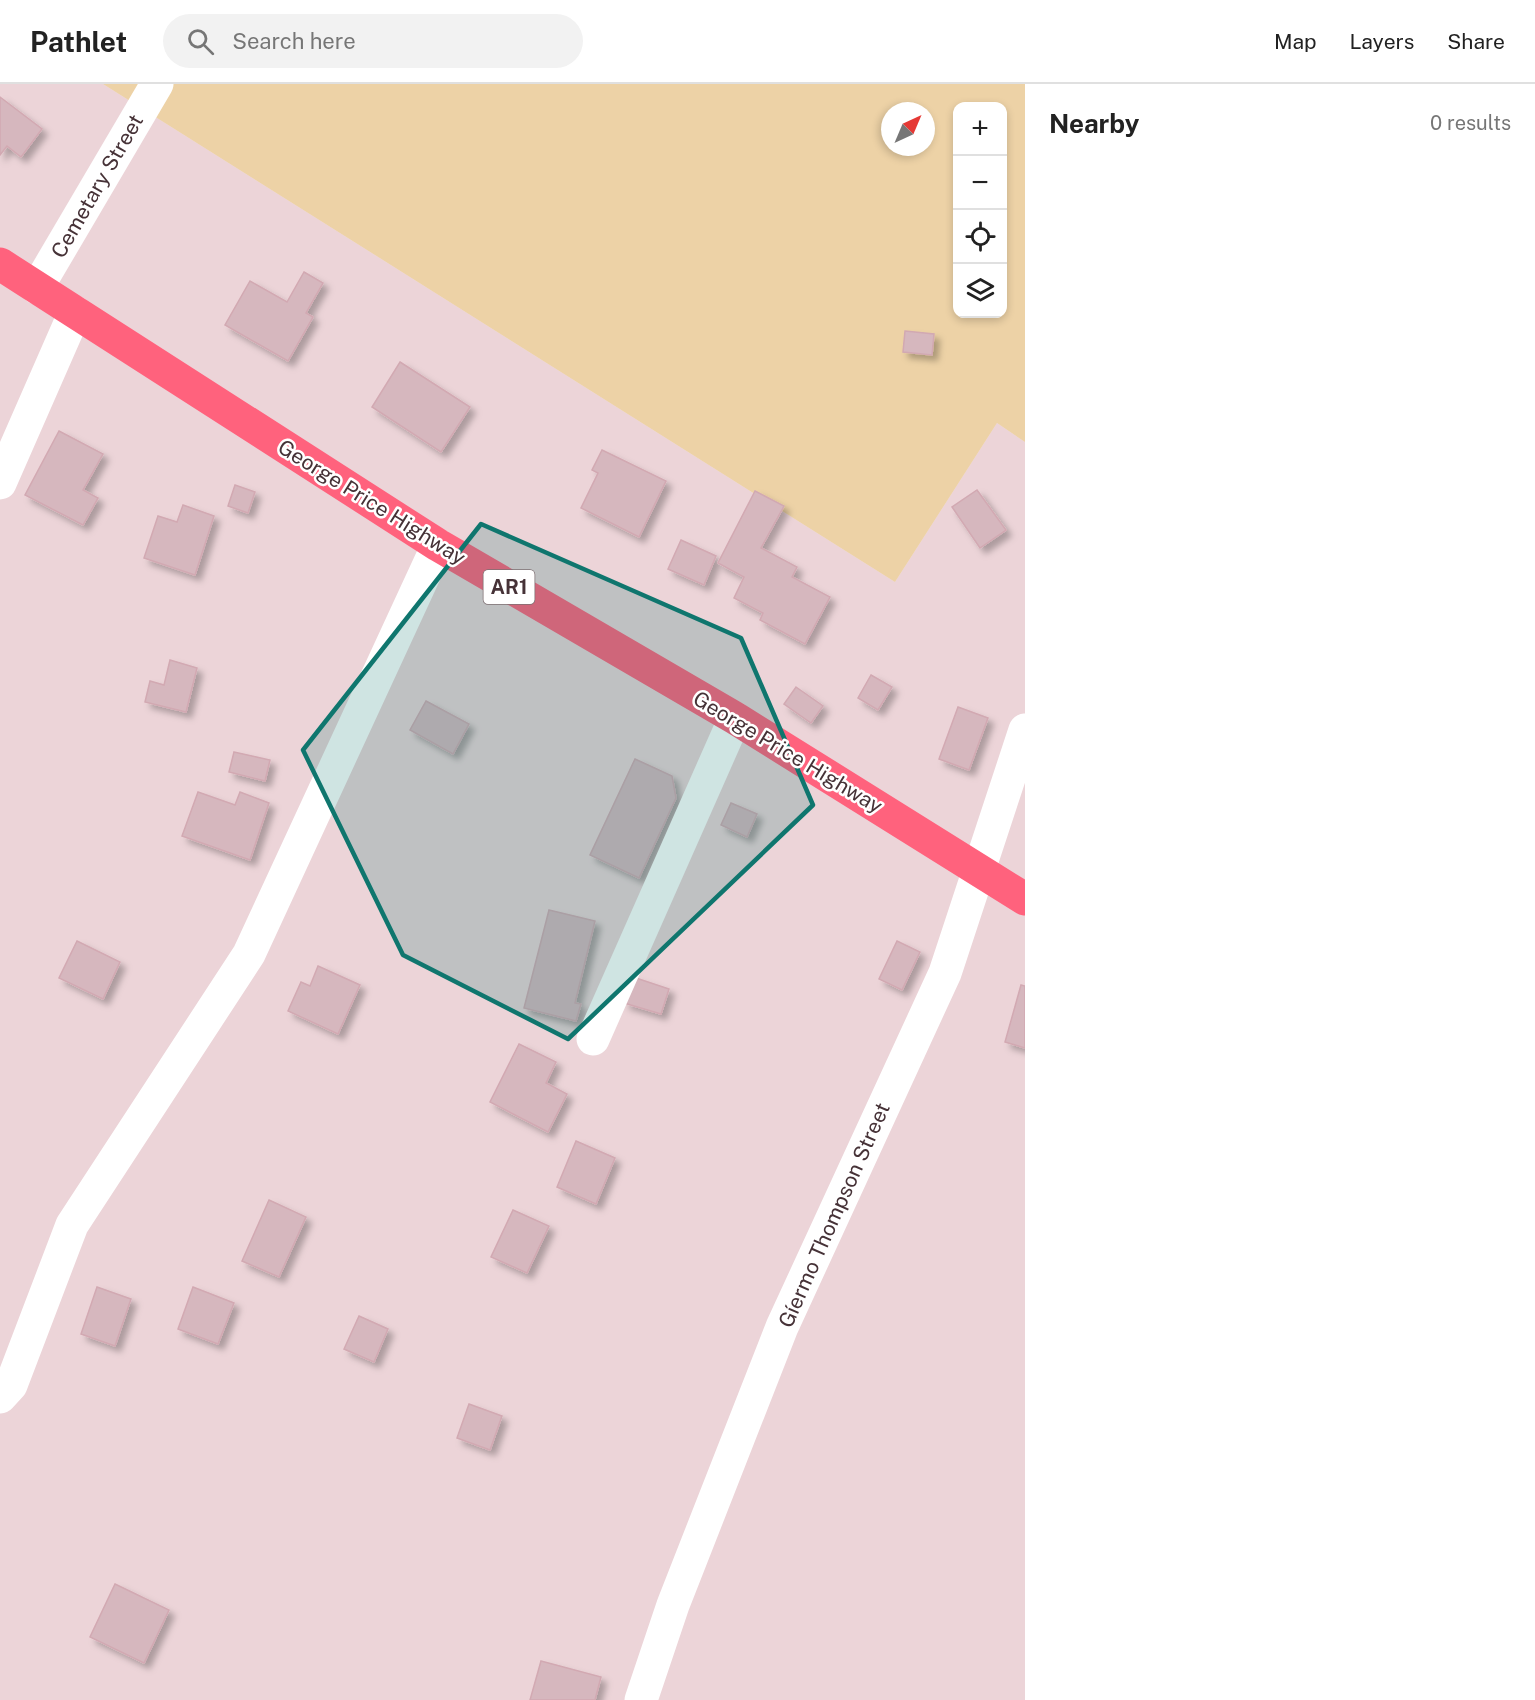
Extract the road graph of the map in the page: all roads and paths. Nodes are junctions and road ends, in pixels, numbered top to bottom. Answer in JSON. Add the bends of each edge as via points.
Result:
{"nodes":[{"id":1,"x":157,"y":84,"type":"edge"},
{"id":2,"x":0,"y":264,"type":"edge"},
{"id":3,"x":37,"y":288,"type":"junction"},
{"id":4,"x":75,"y":312,"type":"junction"},
{"id":5,"x":0,"y":483,"type":"edge"},
{"id":6,"x":438,"y":545,"type":"junction"},
{"id":7,"x":735,"y":718,"type":"junction"},
{"id":8,"x":1025,"y":729,"type":"edge"},
{"id":9,"x":979,"y":870,"type":"junction"},
{"id":10,"x":1025,"y":899,"type":"edge"},
{"id":11,"x":593,"y":1039,"type":"dead end"},
{"id":12,"x":0,"y":1397,"type":"edge"},
{"id":13,"x":641,"y":1700,"type":"edge"}],
"edges":[{"from":1,"to":3,"type":"street","name":"Cemetary Street"},
{"from":2,"to":3,"type":"highway","name":"George Price Highway","number":"AR1"},
{"from":3,"to":4,"type":"highway","name":"George Price Highway","number":"AR1"},
{"from":4,"to":5,"type":"street"},
{"from":4,"to":6,"type":"highway","name":"George Price Highway","number":"AR1"},
{"from":6,"to":7,"type":"highway","name":"George Price Highway","number":"AR1"},
{"from":6,"to":12,"type":"street","via":[[249,954],[72,1225],[11,1385]]},
{"from":7,"to":9,"type":"highway","name":"George Price Highway","number":"AR1"},
{"from":7,"to":11,"type":"street"},
{"from":8,"to":9,"type":"street","name":"Gíermo Thompson Street"},
{"from":9,"to":10,"type":"highway","name":"George Price Highway","number":"AR1"},
{"from":9,"to":13,"type":"street","name":"Gíermo Thompson Street","via":[[945,973],[782,1327],[673,1605]]}]}
